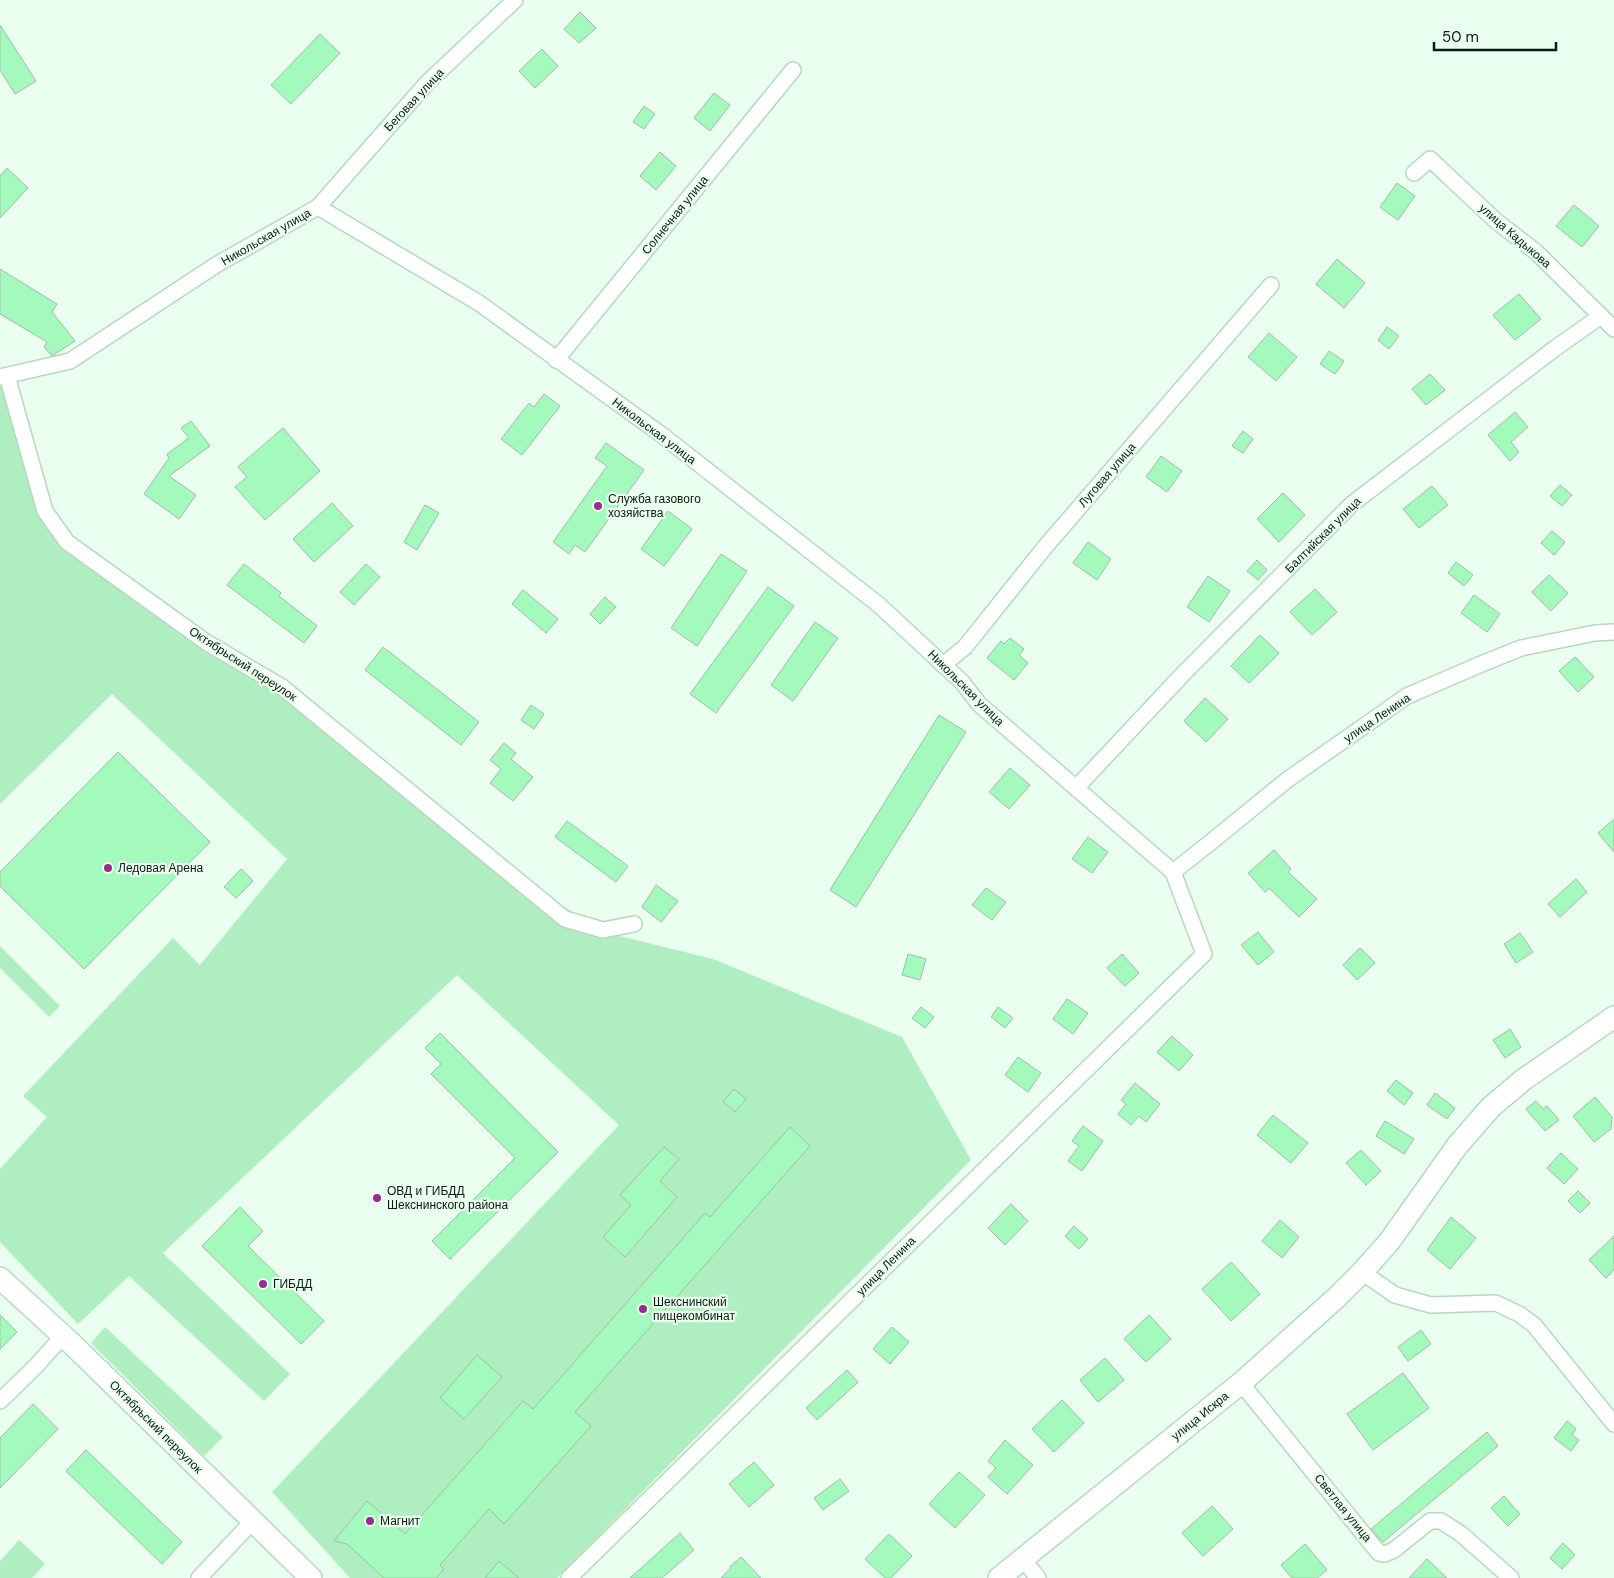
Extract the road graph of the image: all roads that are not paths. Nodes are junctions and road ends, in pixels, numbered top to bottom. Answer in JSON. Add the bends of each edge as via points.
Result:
{"nodes":[{"id":1,"x":515,"y":0,"type":"edge"},
{"id":2,"x":793,"y":70,"type":"dead end"},
{"id":3,"x":1414,"y":173,"type":"dead end"},
{"id":4,"x":318,"y":206,"type":"junction"},
{"id":5,"x":1271,"y":285,"type":"dead end"},
{"id":6,"x":1601,"y":316,"type":"junction"},
{"id":7,"x":1614,"y":329,"type":"edge"},
{"id":8,"x":556,"y":360,"type":"junction"},
{"id":9,"x":4,"y":376,"type":"edge"},
{"id":10,"x":1614,"y":632,"type":"edge"},
{"id":11,"x":943,"y":665,"type":"junction"},
{"id":12,"x":1076,"y":788,"type":"junction"},
{"id":13,"x":1173,"y":872,"type":"junction"},
{"id":14,"x":634,"y":924,"type":"dead end"},
{"id":15,"x":1204,"y":954,"type":"joint"},
{"id":16,"x":1614,"y":1016,"type":"edge"},
{"id":17,"x":1362,"y":1272,"type":"junction"},
{"id":18,"x":0,"y":1278,"type":"edge"},
{"id":19,"x":62,"y":1336,"type":"junction"},
{"id":20,"x":1241,"y":1383,"type":"junction"},
{"id":21,"x":0,"y":1401,"type":"edge"},
{"id":22,"x":1614,"y":1424,"type":"edge"},
{"id":23,"x":252,"y":1522,"type":"junction"},
{"id":24,"x":1023,"y":1559,"type":"junction"},
{"id":25,"x":199,"y":1578,"type":"edge"},
{"id":26,"x":311,"y":1578,"type":"edge"},
{"id":27,"x":569,"y":1578,"type":"edge"},
{"id":28,"x":999,"y":1578,"type":"edge"},
{"id":29,"x":1038,"y":1578,"type":"edge"},
{"id":30,"x":1511,"y":1578,"type":"edge"}],
"edges":[{"from":1,"to":4,"type":"street","name":"Беговая улица","via":[[427,83]]},
{"from":2,"to":8,"type":"street","name":"Солнечная улица"},
{"from":3,"to":6,"type":"street","name":"улица Кадыкова","via":[[1430,159],[1496,221],[1536,252]]},
{"from":4,"to":8,"type":"street","name":"Никольская улица","via":[[479,304]]},
{"from":4,"to":9,"type":"street","name":"Никольская улица","via":[[216,266],[70,361]]},
{"from":5,"to":11,"type":"street","name":"Луговая улица","via":[[1045,547],[965,647]]},
{"from":6,"to":7,"type":"street","name":"улица Кадыкова"},
{"from":6,"to":12,"type":"street","name":"Балтийская улица","via":[[1352,504],[1183,674]]},
{"from":8,"to":11,"type":"street","name":"Никольская улица","via":[[662,435],[879,605]]},
{"from":9,"to":14,"type":"street","name":"Октябрьский переулок","via":[[45,512],[66,542],[206,642],[282,687],[565,919],[603,930]]},
{"from":10,"to":13,"type":"street","name":"улица Ленина","via":[[1521,648],[1407,696],[1287,780]]},
{"from":11,"to":12,"type":"street","name":"Никольская улица","via":[[979,704]]},
{"from":12,"to":13,"type":"street","name":"Никольская улица"},
{"from":13,"to":15,"type":"street","name":"Никольская улица"},
{"from":15,"to":27,"type":"street","name":"улица Ленина"},
{"from":16,"to":17,"type":"street","name":"улица Искра","via":[[1523,1080],[1492,1107],[1457,1146],[1389,1242]]},
{"from":17,"to":20,"type":"street","name":"улица Искра"},
{"from":17,"to":22,"type":"street","via":[[1395,1295],[1431,1305],[1496,1303],[1519,1314],[1534,1325]]},
{"from":18,"to":19,"type":"street","name":"Октябрьский переулок"},
{"from":19,"to":21,"type":"street"},
{"from":19,"to":23,"type":"street","name":"Октябрьский переулок"},
{"from":20,"to":24,"type":"street","name":"улица Искра"},
{"from":20,"to":30,"type":"street","name":"Светлая улица","via":[[1379,1552],[1386,1554],[1394,1550],[1430,1521],[1442,1521]]},
{"from":23,"to":25,"type":"street"},
{"from":23,"to":26,"type":"street","name":"Октябрьский переулок"},
{"from":24,"to":28,"type":"street","name":"улица Искра"},
{"from":24,"to":29,"type":"street"}]}
